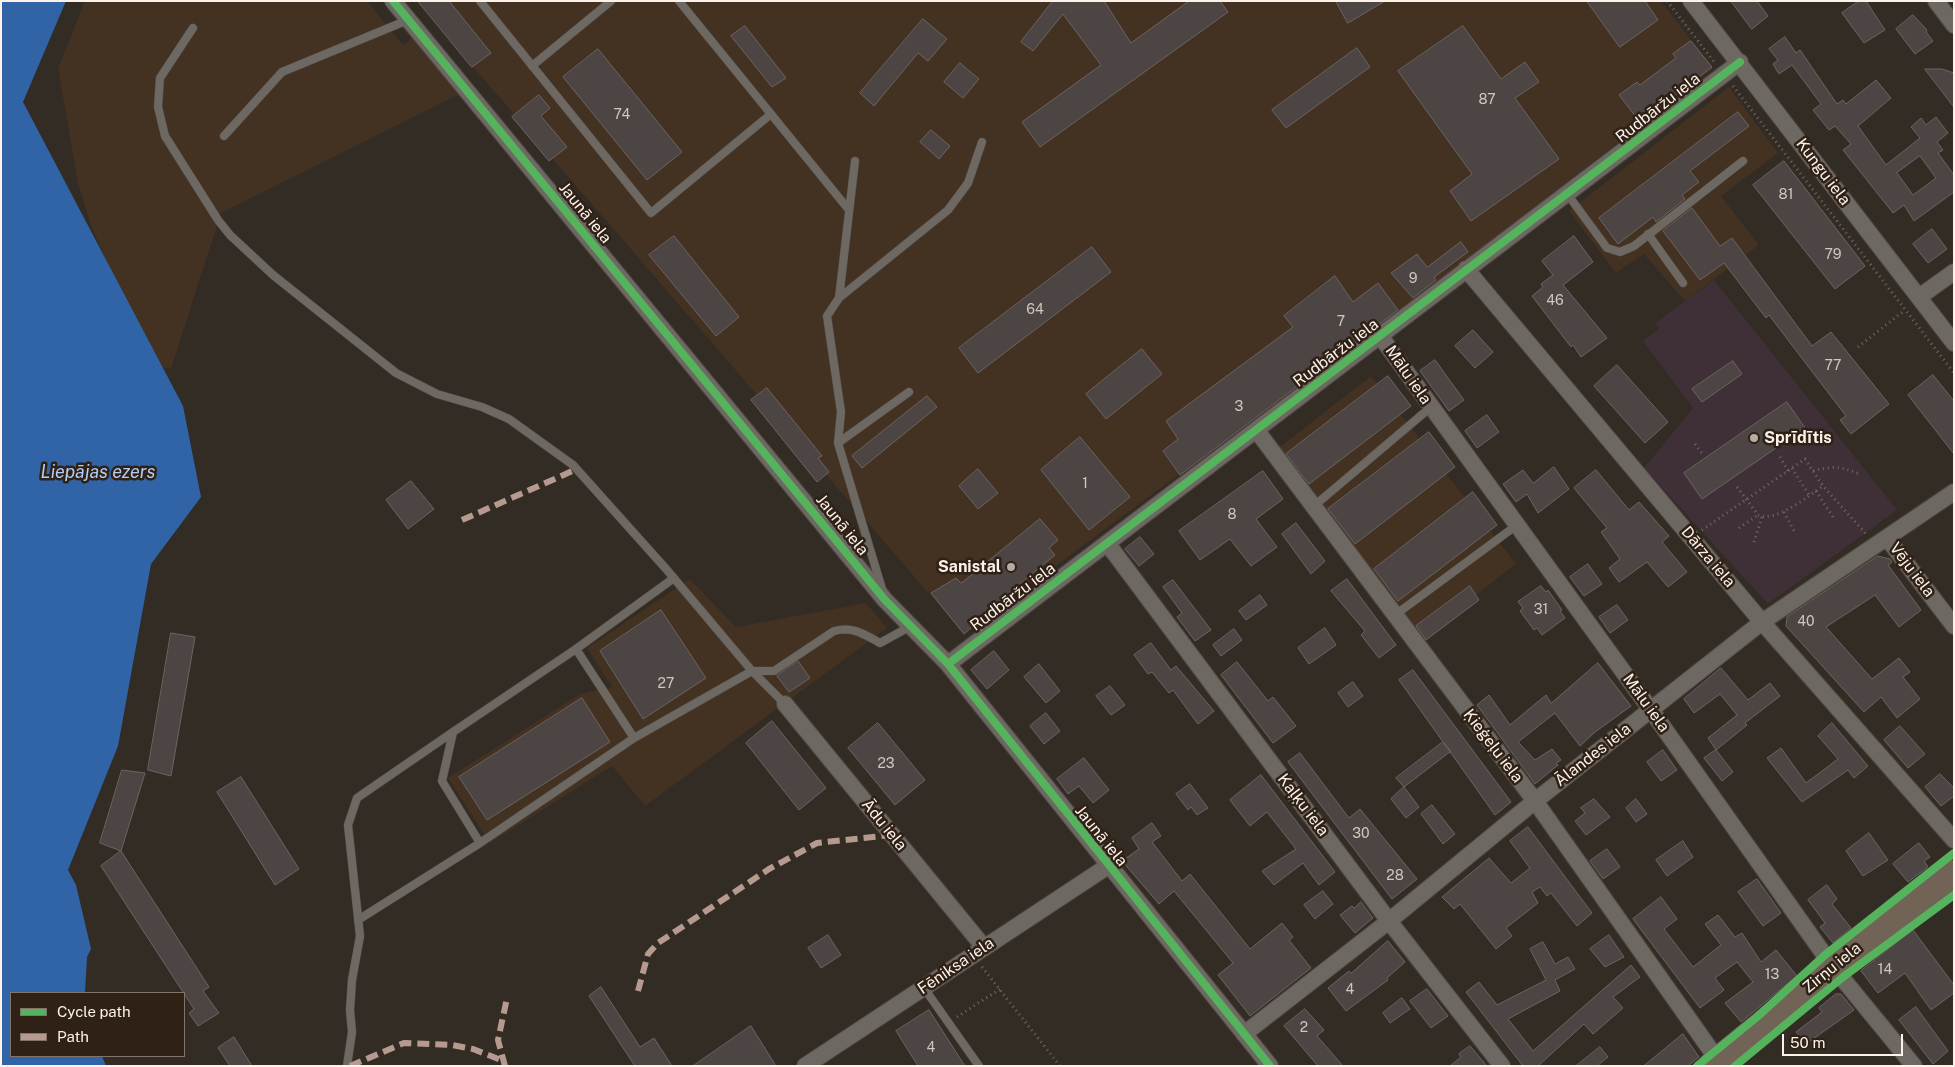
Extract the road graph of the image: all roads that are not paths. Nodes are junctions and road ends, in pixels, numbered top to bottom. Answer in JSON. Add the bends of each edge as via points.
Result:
{"nodes":[{"id":1,"x":393,"y":1,"type":"edge"},
{"id":2,"x":480,"y":1,"type":"edge"},
{"id":3,"x":611,"y":1,"type":"edge"},
{"id":4,"x":678,"y":1,"type":"edge"},
{"id":5,"x":1691,"y":1,"type":"edge"},
{"id":6,"x":1936,"y":1,"type":"edge"},
{"id":7,"x":1952,"y":19,"type":"edge"},
{"id":8,"x":408,"y":20,"type":"junction"},
{"id":9,"x":193,"y":28,"type":"dead end"},
{"id":10,"x":1740,"y":62,"type":"junction"},
{"id":11,"x":532,"y":66,"type":"junction"},
{"id":12,"x":771,"y":114,"type":"junction"},
{"id":13,"x":224,"y":136,"type":"dead end"},
{"id":14,"x":982,"y":142,"type":"dead end"},
{"id":15,"x":855,"y":160,"type":"dead end"},
{"id":16,"x":1743,"y":161,"type":"dead end"},
{"id":17,"x":1568,"y":195,"type":"junction"},
{"id":18,"x":849,"y":210,"type":"junction"},
{"id":19,"x":1648,"y":234,"type":"junction"},
{"id":20,"x":1466,"y":270,"type":"junction"},
{"id":21,"x":1954,"y":272,"type":"edge"},
{"id":22,"x":1683,"y":283,"type":"dead end"},
{"id":23,"x":839,"y":298,"type":"junction"},
{"id":24,"x":1918,"y":298,"type":"junction"},
{"id":25,"x":1381,"y":337,"type":"junction"},
{"id":26,"x":1954,"y":343,"type":"edge"},
{"id":27,"x":909,"y":392,"type":"dead end"},
{"id":28,"x":1431,"y":407,"type":"junction"},
{"id":29,"x":1257,"y":431,"type":"junction"},
{"id":30,"x":838,"y":443,"type":"junction"},
{"id":31,"x":1954,"y":492,"type":"edge"},
{"id":32,"x":1314,"y":506,"type":"junction"},
{"id":33,"x":1517,"y":525,"type":"junction"},
{"id":34,"x":1882,"y":541,"type":"junction"},
{"id":35,"x":1107,"y":542,"type":"junction"},
{"id":36,"x":674,"y":578,"type":"junction"},
{"id":37,"x":885,"y":600,"type":"junction"},
{"id":38,"x":1395,"y":615,"type":"junction"},
{"id":39,"x":1762,"y":622,"type":"junction"},
{"id":40,"x":911,"y":626,"type":"junction"},
{"id":41,"x":1954,"y":626,"type":"edge"},
{"id":42,"x":576,"y":648,"type":"junction"},
{"id":43,"x":948,"y":664,"type":"junction"},
{"id":44,"x":752,"y":671,"type":"junction"},
{"id":45,"x":785,"y":704,"type":"joint"},
{"id":46,"x":1651,"y":710,"type":"junction"},
{"id":47,"x":453,"y":732,"type":"junction"},
{"id":48,"x":634,"y":738,"type":"junction"},
{"id":49,"x":1534,"y":801,"type":"junction"},
{"id":50,"x":1954,"y":840,"type":"edge"},
{"id":51,"x":480,"y":843,"type":"junction"},
{"id":52,"x":1108,"y":866,"type":"junction"},
{"id":53,"x":1954,"y":874,"type":"edge"},
{"id":54,"x":358,"y":920,"type":"junction"},
{"id":55,"x":1389,"y":921,"type":"junction"},
{"id":56,"x":978,"y":950,"type":"junction"},
{"id":57,"x":1833,"y":966,"type":"junction"},
{"id":58,"x":924,"y":988,"type":"junction"},
{"id":59,"x":1244,"y":1034,"type":"junction"},
{"id":60,"x":1717,"y":1064,"type":"edge"},
{"id":61,"x":347,"y":1066,"type":"edge"},
{"id":62,"x":805,"y":1066,"type":"edge"},
{"id":63,"x":979,"y":1066,"type":"edge"},
{"id":64,"x":1270,"y":1066,"type":"edge"},
{"id":65,"x":1502,"y":1066,"type":"edge"},
{"id":66,"x":1914,"y":1066,"type":"edge"}],
"edges":[{"from":1,"to":8,"type":"street","name":"Jaunā iela"},
{"from":2,"to":11,"type":"lane"},
{"from":3,"to":11,"type":"lane"},
{"from":4,"to":12,"type":"lane"},
{"from":5,"to":10,"type":"street","name":"Kungu iela"},
{"from":6,"to":7,"type":"street"},
{"from":8,"to":13,"type":"lane","via":[[282,72]]},
{"from":8,"to":37,"type":"street","name":"Jaunā iela"},
{"from":9,"to":36,"type":"lane","via":[[160,78],[158,107],[165,136],[230,235],[273,275],[396,373],[437,394],[509,419],[552,448],[573,465]]},
{"from":10,"to":17,"type":"street","name":"Rudbāržu iela"},
{"from":10,"to":24,"type":"street","name":"Kungu iela"},
{"from":11,"to":12,"type":"lane","via":[[651,213]]},
{"from":12,"to":18,"type":"lane"},
{"from":14,"to":23,"type":"lane","via":[[968,183],[948,210]]},
{"from":15,"to":18,"type":"lane"},
{"from":16,"to":19,"type":"lane"},
{"from":17,"to":19,"type":"lane","via":[[1607,248],[1620,252],[1634,246]]},
{"from":17,"to":20,"type":"street","name":"Rudbāržu iela"},
{"from":18,"to":23,"type":"lane"},
{"from":19,"to":22,"type":"lane"},
{"from":20,"to":25,"type":"street","name":"Rudbāržu iela"},
{"from":20,"to":39,"type":"street","name":"Dārza iela"},
{"from":21,"to":24,"type":"street"},
{"from":23,"to":30,"type":"lane","via":[[827,316],[841,412]]},
{"from":24,"to":26,"type":"street","name":"Kungu iela"},
{"from":25,"to":28,"type":"street","name":"Mālu iela"},
{"from":25,"to":29,"type":"street","name":"Rudbāržu iela"},
{"from":27,"to":30,"type":"lane"},
{"from":28,"to":32,"type":"lane"},
{"from":28,"to":33,"type":"street","name":"Mālu iela"},
{"from":29,"to":32,"type":"street","name":"Ķieģeļu iela"},
{"from":29,"to":35,"type":"street","name":"Rudbāržu iela"},
{"from":30,"to":37,"type":"lane"},
{"from":31,"to":34,"type":"street","name":"Ālandes iela"},
{"from":32,"to":38,"type":"street","name":"Ķieģeļu iela"},
{"from":33,"to":38,"type":"lane"},
{"from":33,"to":46,"type":"street","name":"Mālu iela"},
{"from":34,"to":39,"type":"street","name":"Ālandes iela"},
{"from":34,"to":41,"type":"street","name":"Vēju iela"},
{"from":35,"to":43,"type":"street","name":"Rudbāržu iela"},
{"from":35,"to":55,"type":"street","name":"Kaļķu iela"},
{"from":36,"to":42,"type":"lane"},
{"from":36,"to":44,"type":"lane"},
{"from":37,"to":40,"type":"street","name":"Jaunā iela"},
{"from":38,"to":49,"type":"street","name":"Ķieģeļu iela"},
{"from":39,"to":46,"type":"street","name":"Ālandes iela"},
{"from":39,"to":50,"type":"street","name":"Dārza iela"},
{"from":40,"to":43,"type":"street","name":"Jaunā iela"},
{"from":40,"to":44,"type":"lane","via":[[880,643],[862,632],[846,628],[834,631],[774,671]]},
{"from":42,"to":47,"type":"lane"},
{"from":42,"to":48,"type":"lane"},
{"from":43,"to":52,"type":"street","name":"Jaunā iela"},
{"from":44,"to":45,"type":"lane"},
{"from":44,"to":48,"type":"lane"},
{"from":45,"to":56,"type":"street","name":"Ādu iela"},
{"from":46,"to":49,"type":"street","name":"Ālandes iela"},
{"from":46,"to":57,"type":"street","name":"Mālu iela"},
{"from":47,"to":51,"type":"lane","via":[[442,781]]},
{"from":47,"to":54,"type":"lane","via":[[358,798],[348,825]]},
{"from":48,"to":51,"type":"lane"},
{"from":49,"to":55,"type":"street","name":"Ālandes iela"},
{"from":49,"to":60,"type":"street","name":"Ķieģeļu iela"},
{"from":51,"to":54,"type":"lane"},
{"from":52,"to":56,"type":"street","name":"Fēniksa iela"},
{"from":52,"to":59,"type":"street","name":"Jaunā iela"},
{"from":53,"to":57,"type":"highway","name":"Zirņu iela"},
{"from":54,"to":61,"type":"lane","via":[[360,936],[352,980],[352,1032]]},
{"from":55,"to":59,"type":"street","name":"Ālandes iela"},
{"from":55,"to":65,"type":"street","name":"Kaļķu iela"},
{"from":56,"to":58,"type":"street","name":"Fēniksa iela"},
{"from":57,"to":60,"type":"highway","name":"Zirņu iela"},
{"from":57,"to":66,"type":"street","name":"Mālu iela"},
{"from":58,"to":62,"type":"street","name":"Fēniksa iela"},
{"from":58,"to":63,"type":"lane"},
{"from":59,"to":64,"type":"street","name":"Jaunā iela"}]}
